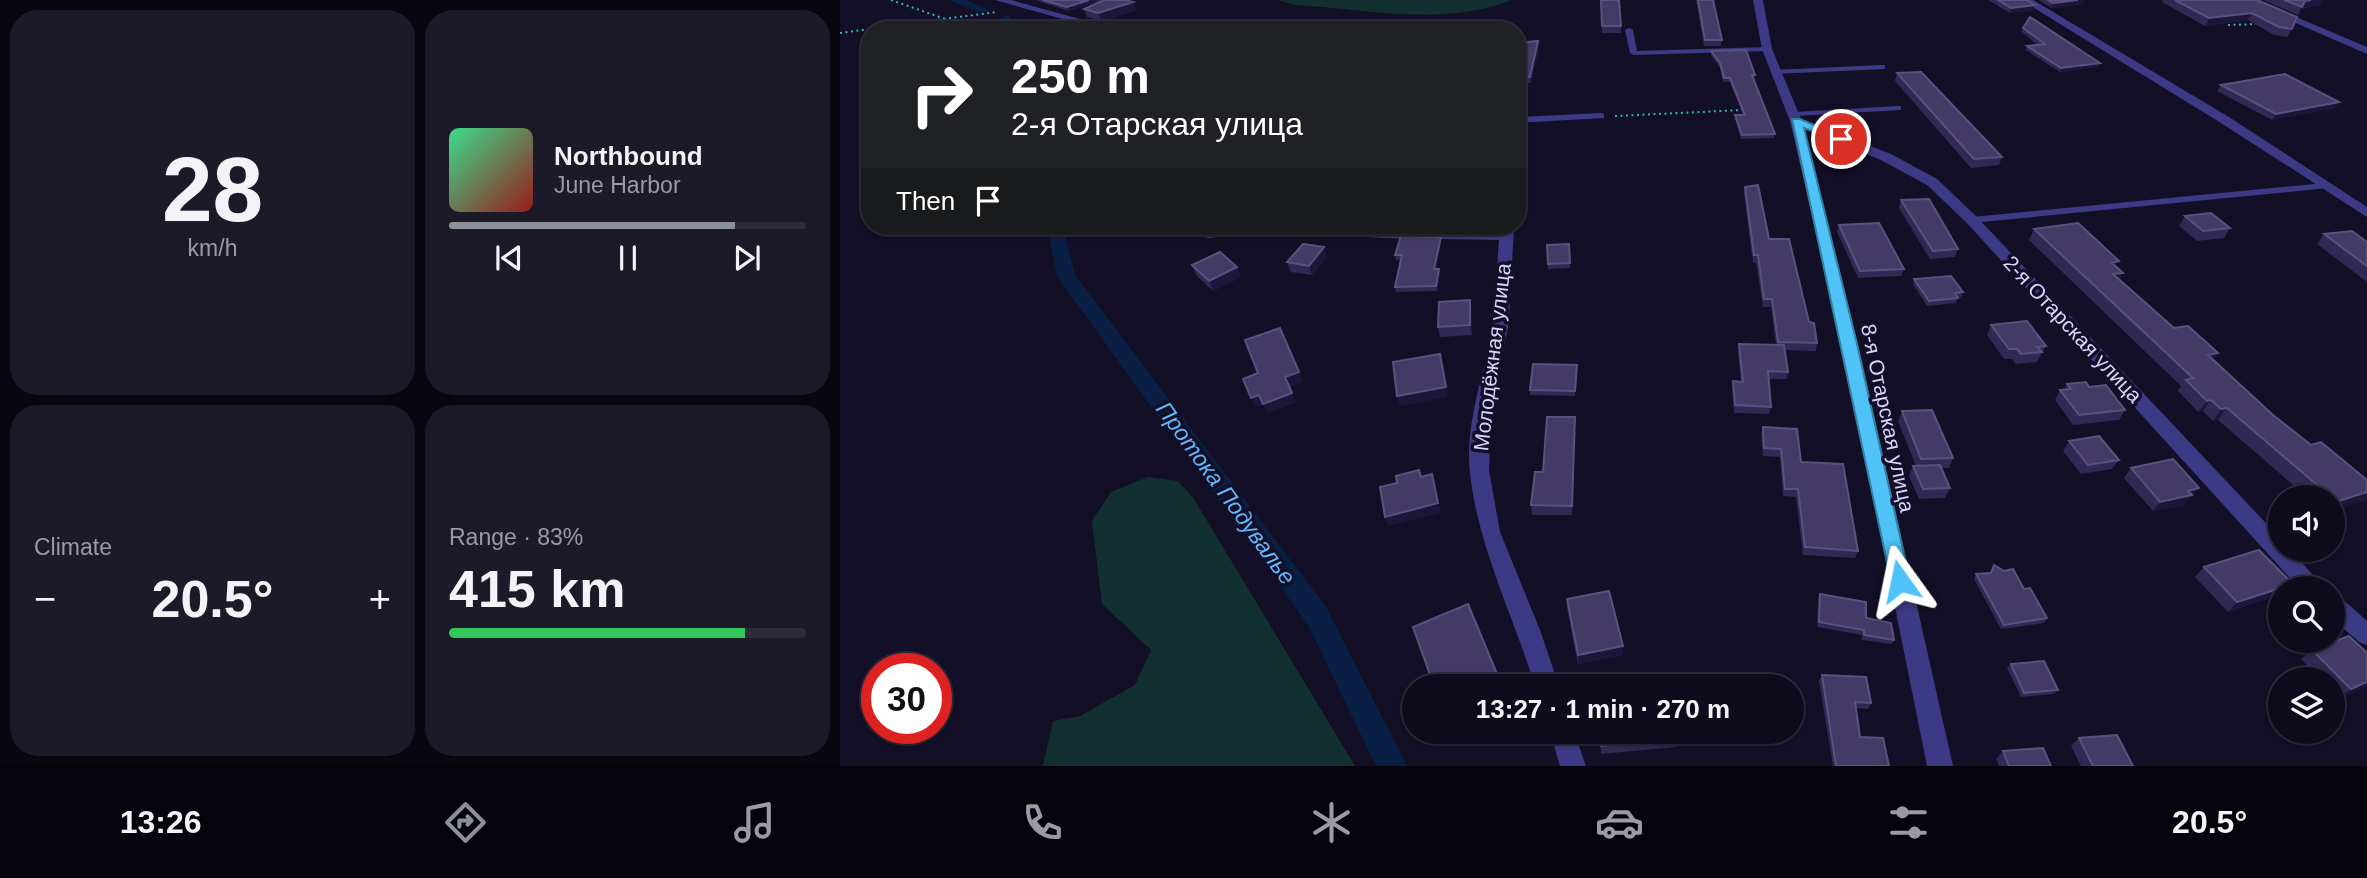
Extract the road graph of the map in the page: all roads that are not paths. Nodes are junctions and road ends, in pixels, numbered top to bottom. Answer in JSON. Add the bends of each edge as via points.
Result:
{"nodes":[{"id":1,"x":1000,"y":0,"type":"edge"},
{"id":2,"x":1758,"y":0,"type":"edge"},
{"id":3,"x":2026,"y":0,"type":"edge"},
{"id":4,"x":2248,"y":0,"type":"edge"},
{"id":5,"x":1091,"y":9,"type":"edge"},
{"id":6,"x":1070,"y":18,"type":"junction"},
{"id":7,"x":1081,"y":21,"type":"edge"},
{"id":8,"x":1629,"y":30,"type":"dead end"},
{"id":9,"x":1767,"y":49,"type":"junction"},
{"id":10,"x":2367,"y":51,"type":"edge"},
{"id":11,"x":1882,"y":67,"type":"dead end"},
{"id":12,"x":1775,"y":72,"type":"junction"},
{"id":13,"x":1898,"y":108,"type":"dead end"},
{"id":14,"x":1601,"y":116,"type":"road end"},
{"id":15,"x":1795,"y":118,"type":"junction"},
{"id":16,"x":1526,"y":120,"type":"edge"},
{"id":17,"x":2325,"y":186,"type":"junction"},
{"id":18,"x":2367,"y":213,"type":"edge"},
{"id":19,"x":1972,"y":220,"type":"junction"},
{"id":20,"x":1506,"y":235,"type":"edge"},
{"id":21,"x":2302,"y":576,"type":"edge"},
{"id":22,"x":2345,"y":616,"type":"edge"},
{"id":23,"x":2367,"y":635,"type":"edge"},
{"id":24,"x":1543,"y":674,"type":"edge"},
{"id":25,"x":1566,"y":744,"type":"edge"},
{"id":26,"x":1573,"y":766,"type":"edge"},
{"id":27,"x":1940,"y":766,"type":"edge"}],
"edges":[{"from":1,"to":6,"type":"street"},
{"from":2,"to":9,"type":"street","name":"8-я Отарская улица"},
{"from":3,"to":17,"type":"street"},
{"from":4,"to":10,"type":"street"},
{"from":5,"to":6,"type":"street"},
{"from":6,"to":7,"type":"street"},
{"from":8,"to":9,"type":"lane","via":[[1634,53]]},
{"from":9,"to":12,"type":"street","name":"8-я Отарская улица"},
{"from":11,"to":12,"type":"lane"},
{"from":12,"to":15,"type":"street","name":"8-я Отарская улица"},
{"from":13,"to":15,"type":"lane"},
{"from":14,"to":16,"type":"lane"},
{"from":15,"to":19,"type":"street","name":"2-я Отарская улица","via":[[1932,182]]},
{"from":15,"to":27,"type":"street","name":"8-я Отарская улица","via":[[1850,344]]},
{"from":17,"to":18,"type":"street"},
{"from":17,"to":19,"type":"lane"},
{"from":19,"to":21,"type":"street","name":"2-я Отарская улица"},
{"from":20,"to":24,"type":"street","name":"Молодёжная улица","via":[[1501,321],[1482,418],[1479,470],[1490,532]]},
{"from":22,"to":23,"type":"street"},
{"from":25,"to":26,"type":"street"}]}
